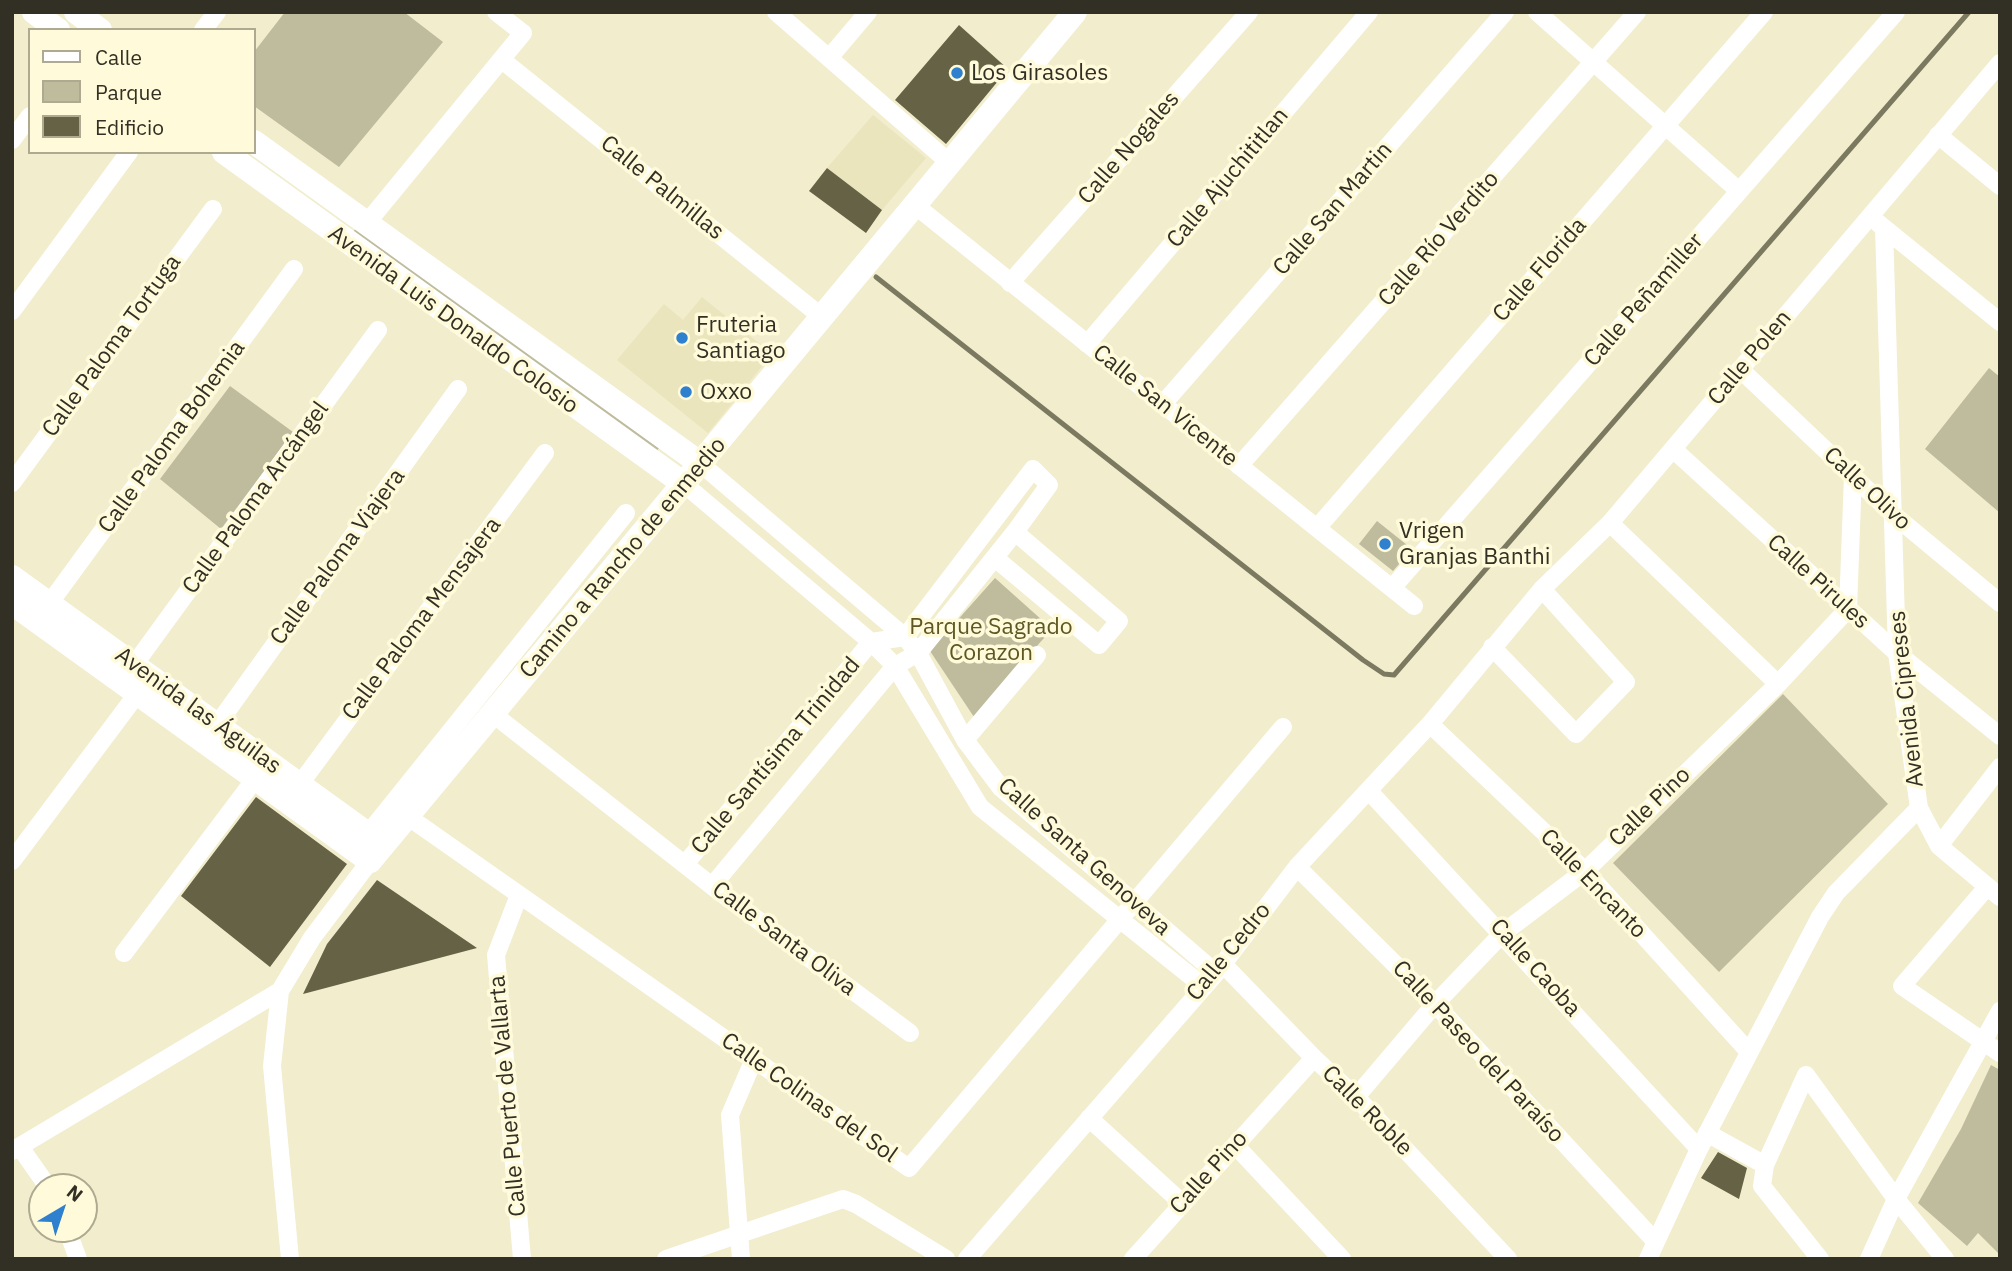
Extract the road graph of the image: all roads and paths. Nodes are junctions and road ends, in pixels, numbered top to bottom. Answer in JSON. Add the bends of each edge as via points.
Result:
{"nodes":[{"id":1,"x":34,"y":12,"type":"edge"},
{"id":2,"x":217,"y":12,"type":"edge"},
{"id":3,"x":496,"y":12,"type":"edge"},
{"id":4,"x":776,"y":12,"type":"edge"},
{"id":5,"x":868,"y":12,"type":"edge"},
{"id":6,"x":1075,"y":12,"type":"edge"},
{"id":7,"x":1249,"y":12,"type":"edge"},
{"id":8,"x":1369,"y":12,"type":"edge"},
{"id":9,"x":1505,"y":12,"type":"edge"},
{"id":10,"x":1537,"y":12,"type":"edge"},
{"id":11,"x":1637,"y":12,"type":"edge"},
{"id":12,"x":1764,"y":12,"type":"edge"},
{"id":13,"x":1896,"y":12,"type":"edge"},
{"id":14,"x":55,"y":28,"type":"edge"},
{"id":15,"x":205,"y":28,"type":"edge"},
{"id":16,"x":829,"y":58,"type":"junction"},
{"id":17,"x":502,"y":60,"type":"junction"},
{"id":18,"x":1594,"y":62,"type":"junction"},
{"id":19,"x":2000,"y":63,"type":"edge"},
{"id":20,"x":28,"y":119,"type":"edge"},
{"id":21,"x":1665,"y":126,"type":"junction"},
{"id":22,"x":1938,"y":135,"type":"junction"},
{"id":23,"x":12,"y":141,"type":"edge"},
{"id":24,"x":256,"y":143,"type":"edge"},
{"id":25,"x":129,"y":154,"type":"edge"},
{"id":26,"x":227,"y":154,"type":"edge"},
{"id":27,"x":951,"y":164,"type":"junction"},
{"id":28,"x":2000,"y":186,"type":"edge"},
{"id":29,"x":1739,"y":191,"type":"junction"},
{"id":30,"x":916,"y":206,"type":"junction"},
{"id":31,"x":213,"y":209,"type":"dead end"},
{"id":32,"x":357,"y":218,"type":"junction"},
{"id":33,"x":1877,"y":222,"type":"junction"},
{"id":34,"x":332,"y":233,"type":"junction"},
{"id":35,"x":294,"y":269,"type":"dead end"},
{"id":36,"x":1010,"y":283,"type":"junction"},
{"id":37,"x":12,"y":311,"type":"edge"},
{"id":38,"x":822,"y":317,"type":"junction"},
{"id":39,"x":2000,"y":322,"type":"edge"},
{"id":40,"x":378,"y":330,"type":"dead end"},
{"id":41,"x":1087,"y":344,"type":"junction"},
{"id":42,"x":1740,"y":369,"type":"junction"},
{"id":43,"x":458,"y":390,"type":"dead end"},
{"id":44,"x":1162,"y":405,"type":"junction"},
{"id":45,"x":1673,"y":449,"type":"junction"},
{"id":46,"x":545,"y":453,"type":"dead end"},
{"id":47,"x":701,"y":464,"type":"junction"},
{"id":48,"x":1239,"y":466,"type":"junction"},
{"id":49,"x":1853,"y":475,"type":"junction"},
{"id":50,"x":12,"y":483,"type":"edge"},
{"id":51,"x":684,"y":484,"type":"junction"},
{"id":52,"x":626,"y":513,"type":"dead end"},
{"id":53,"x":1895,"y":516,"type":"junction"},
{"id":54,"x":1610,"y":523,"type":"junction"},
{"id":55,"x":1317,"y":528,"type":"junction"},
{"id":56,"x":1015,"y":532,"type":"junction"},
{"id":57,"x":995,"y":558,"type":"junction"},
{"id":58,"x":12,"y":578,"type":"edge"},
{"id":59,"x":1392,"y":588,"type":"junction"},
{"id":60,"x":1542,"y":589,"type":"junction"},
{"id":61,"x":12,"y":603,"type":"edge"},
{"id":62,"x":2000,"y":603,"type":"edge"},
{"id":63,"x":49,"y":604,"type":"junction"},
{"id":64,"x":1414,"y":606,"type":"dead end"},
{"id":65,"x":1848,"y":610,"type":"junction"},
{"id":66,"x":905,"y":637,"type":"junction"},
{"id":67,"x":872,"y":642,"type":"junction"},
{"id":68,"x":1492,"y":647,"type":"junction"},
{"id":69,"x":918,"y":653,"type":"junction"},
{"id":70,"x":1897,"y":653,"type":"junction"},
{"id":71,"x":1037,"y":655,"type":"dead end"},
{"id":72,"x":134,"y":665,"type":"junction"},
{"id":73,"x":895,"y":666,"type":"junction"},
{"id":74,"x":1778,"y":684,"type":"junction"},
{"id":75,"x":137,"y":694,"type":"junction"},
{"id":76,"x":493,"y":713,"type":"junction"},
{"id":77,"x":1430,"y":724,"type":"junction"},
{"id":78,"x":217,"y":725,"type":"junction"},
{"id":79,"x":1283,"y":727,"type":"dead end"},
{"id":80,"x":2000,"y":736,"type":"edge"},
{"id":81,"x":965,"y":740,"type":"junction"},
{"id":82,"x":2000,"y":767,"type":"edge"},
{"id":83,"x":255,"y":779,"type":"junction"},
{"id":84,"x":300,"y":784,"type":"junction"},
{"id":85,"x":1369,"y":790,"type":"junction"},
{"id":86,"x":1919,"y":808,"type":"junction"},
{"id":87,"x":407,"y":816,"type":"junction"},
{"id":88,"x":1939,"y":845,"type":"junction"},
{"id":89,"x":374,"y":847,"type":"junction"},
{"id":90,"x":12,"y":861,"type":"edge"},
{"id":91,"x":685,"y":864,"type":"junction"},
{"id":92,"x":1297,"y":867,"type":"junction"},
{"id":93,"x":1584,"y":871,"type":"junction"},
{"id":94,"x":712,"y":886,"type":"junction"},
{"id":95,"x":1993,"y":892,"type":"edge"},
{"id":96,"x":519,"y":895,"type":"junction"},
{"id":97,"x":1134,"y":903,"type":"junction"},
{"id":98,"x":1120,"y":920,"type":"junction"},
{"id":99,"x":1503,"y":933,"type":"junction"},
{"id":100,"x":124,"y":953,"type":"dead end"},
{"id":101,"x":1214,"y":975,"type":"junction"},
{"id":102,"x":280,"y":991,"type":"junction"},
{"id":103,"x":1435,"y":1004,"type":"junction"},
{"id":104,"x":2000,"y":1011,"type":"edge"},
{"id":105,"x":910,"y":1033,"type":"dead end"},
{"id":106,"x":1982,"y":1043,"type":"junction"},
{"id":107,"x":1749,"y":1052,"type":"junction"},
{"id":108,"x":2000,"y":1053,"type":"edge"},
{"id":109,"x":1314,"y":1058,"type":"junction"},
{"id":110,"x":754,"y":1059,"type":"junction"},
{"id":111,"x":1356,"y":1097,"type":"junction"},
{"id":112,"x":1089,"y":1118,"type":"junction"},
{"id":113,"x":1703,"y":1141,"type":"junction"},
{"id":114,"x":1235,"y":1145,"type":"junction"},
{"id":115,"x":16,"y":1149,"type":"edge"},
{"id":116,"x":1765,"y":1165,"type":"junction"},
{"id":117,"x":36,"y":1173,"type":"edge"},
{"id":118,"x":1896,"y":1199,"type":"junction"},
{"id":119,"x":1181,"y":1202,"type":"junction"},
{"id":120,"x":739,"y":1234,"type":"junction"},
{"id":121,"x":1655,"y":1241,"type":"junction"},
{"id":122,"x":290,"y":1259,"type":"edge"},
{"id":123,"x":522,"y":1259,"type":"edge"},
{"id":124,"x":666,"y":1259,"type":"edge"},
{"id":125,"x":741,"y":1259,"type":"edge"},
{"id":126,"x":946,"y":1259,"type":"edge"},
{"id":127,"x":967,"y":1259,"type":"edge"},
{"id":128,"x":1133,"y":1259,"type":"edge"},
{"id":129,"x":1342,"y":1259,"type":"edge"},
{"id":130,"x":1508,"y":1259,"type":"edge"},
{"id":131,"x":1648,"y":1259,"type":"edge"},
{"id":132,"x":1820,"y":1259,"type":"edge"},
{"id":133,"x":1869,"y":1259,"type":"edge"},
{"id":134,"x":1945,"y":1259,"type":"edge"}],
"edges":[{"from":1,"to":14,"type":"street"},
{"from":2,"to":15,"type":"street"},
{"from":3,"to":17,"type":"street","via":[[523,33]]},
{"from":4,"to":16,"type":"street"},
{"from":5,"to":16,"type":"street"},
{"from":6,"to":27,"type":"street","name":"Camino a Rancho de enmedio"},
{"from":7,"to":36,"type":"street","name":"Calle Nogales"},
{"from":8,"to":41,"type":"street","name":"Calle Ajuchititlan"},
{"from":9,"to":44,"type":"street","name":"Calle San Martin"},
{"from":10,"to":18,"type":"street"},
{"from":11,"to":18,"type":"street","name":"Calle Río Verdito"},
{"from":12,"to":21,"type":"street","name":"Calle Florida"},
{"from":13,"to":29,"type":"street","name":"Calle Peñamiller"},
{"from":16,"to":27,"type":"street"},
{"from":17,"to":32,"type":"street"},
{"from":17,"to":38,"type":"street","name":"Calle Palmillas"},
{"from":18,"to":21,"type":"street"},
{"from":18,"to":48,"type":"street","name":"Calle Río Verdito"},
{"from":19,"to":22,"type":"street","name":"Calle Polen"},
{"from":20,"to":23,"type":"street"},
{"from":21,"to":29,"type":"street"},
{"from":21,"to":55,"type":"street","name":"Calle Florida"},
{"from":22,"to":28,"type":"street"},
{"from":22,"to":33,"type":"street","name":"Calle Polen"},
{"from":24,"to":32,"type":"street","name":"Avenida Luis Donaldo Colosio"},
{"from":25,"to":37,"type":"street"},
{"from":26,"to":34,"type":"street","name":"Avenida Luis Donaldo Colosio"},
{"from":27,"to":30,"type":"street","name":"Camino a Rancho de enmedio"},
{"from":29,"to":59,"type":"street","name":"Calle Peñamiller"},
{"from":30,"to":36,"type":"street","name":"Calle San Vicente"},
{"from":30,"to":38,"type":"street","name":"Camino a Rancho de enmedio"},
{"from":31,"to":50,"type":"street","name":"Calle Paloma Tortuga"},
{"from":32,"to":34,"type":"street"},
{"from":32,"to":47,"type":"street","name":"Avenida Luis Donaldo Colosio"},
{"from":33,"to":39,"type":"street"},
{"from":33,"to":42,"type":"street","name":"Calle Polen"},
{"from":33,"to":53,"type":"street","name":"Avenida Cipreses"},
{"from":34,"to":51,"type":"street","name":"Avenida Luis Donaldo Colosio"},
{"from":35,"to":63,"type":"street","name":"Calle Paloma Bohemia"},
{"from":36,"to":41,"type":"street","name":"Calle San Vicente"},
{"from":38,"to":47,"type":"street","name":"Camino a Rancho de enmedio"},
{"from":40,"to":72,"type":"street","name":"Calle Paloma Arcángel"},
{"from":41,"to":44,"type":"street","name":"Calle San Vicente"},
{"from":42,"to":45,"type":"street","name":"Calle Polen"},
{"from":42,"to":49,"type":"street","name":"Calle Olivo"},
{"from":43,"to":78,"type":"street","name":"Calle Paloma Viajera"},
{"from":44,"to":48,"type":"street","name":"Calle San Vicente"},
{"from":45,"to":54,"type":"street","name":"Calle Polen"},
{"from":45,"to":65,"type":"street","name":"Calle Pirules"},
{"from":46,"to":84,"type":"street","name":"Calle Paloma Mensajera"},
{"from":47,"to":51,"type":"street","name":"Camino a Rancho de enmedio"},
{"from":47,"to":66,"type":"street","name":"Calle Santa Genoveva"},
{"from":48,"to":55,"type":"street","name":"Calle San Vicente"},
{"from":49,"to":53,"type":"street","name":"Calle Olivo"},
{"from":49,"to":65,"type":"street"},
{"from":51,"to":67,"type":"street","name":"Calle Santa Genoveva"},
{"from":51,"to":76,"type":"street","name":"Camino a Rancho de enmedio"},
{"from":52,"to":89,"type":"street"},
{"from":53,"to":62,"type":"street","name":"Calle Olivo"},
{"from":53,"to":70,"type":"street","name":"Avenida Cipreses"},
{"from":54,"to":60,"type":"street","name":"Calle Polen"},
{"from":54,"to":74,"type":"street"},
{"from":55,"to":59,"type":"street","name":"Calle San Vicente"},
{"from":56,"to":57,"type":"street","name":"Calle Santísima Trinidad"},
{"from":56,"to":57,"type":"street","via":[[1119,621],[1099,645]]},
{"from":56,"to":66,"type":"street","name":"Calle Santísima Trinidad","via":[[1048,488],[1049,482],[1033,469]]},
{"from":57,"to":69,"type":"street","name":"Calle Santísima Trinidad"},
{"from":58,"to":63,"type":"street","name":"Avenida las Águilas"},
{"from":59,"to":64,"type":"street","name":"Calle San Vicente"},
{"from":60,"to":68,"type":"street","name":"Calle Polen"},
{"from":60,"to":68,"type":"street","via":[[1626,682],[1576,734]]},
{"from":61,"to":75,"type":"street","name":"Avenida las Águilas"},
{"from":63,"to":72,"type":"street","name":"Avenida las Águilas"},
{"from":65,"to":70,"type":"street","name":"Calle Pirules"},
{"from":65,"to":74,"type":"street","name":"Calle Pino"},
{"from":66,"to":67,"type":"street","name":"Calle Santísima Trinidad"},
{"from":66,"to":69,"type":"street","name":"Calle Santa Genoveva"},
{"from":67,"to":73,"type":"street","name":"Calle Santa Genoveva"},
{"from":67,"to":91,"type":"street","name":"Calle Santísima Trinidad"},
{"from":68,"to":77,"type":"street","name":"Calle Cedro"},
{"from":69,"to":73,"type":"street","name":"Calle Santísima Trinidad"},
{"from":69,"to":81,"type":"street","name":"Calle Santa Genoveva"},
{"from":70,"to":80,"type":"street","name":"Calle Pirules"},
{"from":70,"to":86,"type":"street","name":"Avenida Cipreses"},
{"from":71,"to":81,"type":"street"},
{"from":72,"to":78,"type":"street","name":"Avenida las Águilas"},
{"from":73,"to":94,"type":"street","name":"Calle Santísima Trinidad"},
{"from":73,"to":98,"type":"street","name":"Calle Santa Genoveva","via":[[980,807]]},
{"from":74,"to":93,"type":"street","name":"Calle Pino"},
{"from":75,"to":83,"type":"street","name":"Avenida las Águilas"},
{"from":75,"to":90,"type":"street"},
{"from":76,"to":87,"type":"street","name":"Camino a Rancho de enmedio"},
{"from":76,"to":91,"type":"street","name":"Calle Santa Oliva"},
{"from":77,"to":85,"type":"street","name":"Calle Cedro"},
{"from":77,"to":93,"type":"street","name":"Calle Encanto"},
{"from":78,"to":84,"type":"street","name":"Avenida las Águilas"},
{"from":79,"to":97,"type":"street","name":"Calle Colinas del Sol"},
{"from":81,"to":97,"type":"street","name":"Calle Santa Genoveva","via":[[1001,788]]},
{"from":82,"to":88,"type":"street"},
{"from":83,"to":89,"type":"street","name":"Avenida las Águilas"},
{"from":83,"to":100,"type":"street"},
{"from":84,"to":89,"type":"street","name":"Avenida las Águilas"},
{"from":85,"to":92,"type":"street","name":"Calle Cedro"},
{"from":85,"to":99,"type":"street","name":"Calle Caoba"},
{"from":86,"to":88,"type":"street"},
{"from":86,"to":107,"type":"street","name":"Avenida Cipreses","via":[[1836,893]]},
{"from":87,"to":89,"type":"street","name":"Camino a Rancho de enmedio"},
{"from":87,"to":96,"type":"street","name":"Calle Colinas del Sol"},
{"from":88,"to":95,"type":"street"},
{"from":89,"to":102,"type":"street"},
{"from":91,"to":94,"type":"street","name":"Calle Santa Oliva"},
{"from":92,"to":101,"type":"street","name":"Calle Cedro"},
{"from":92,"to":103,"type":"street","name":"Calle Paseo del Paraíso"},
{"from":93,"to":99,"type":"street","name":"Calle Pino"},
{"from":93,"to":107,"type":"street","name":"Calle Encanto"},
{"from":94,"to":105,"type":"street","name":"Calle Santa Oliva"},
{"from":95,"to":106,"type":"street","via":[[1902,986]]},
{"from":96,"to":110,"type":"street","name":"Calle Colinas del Sol"},
{"from":96,"to":123,"type":"street","name":"Calle Puerto de Vallarta","via":[[496,955]]},
{"from":97,"to":98,"type":"street","name":"Calle Colinas del Sol"},
{"from":97,"to":101,"type":"street","name":"Calle Santa Genoveva"},
{"from":98,"to":101,"type":"street","name":"Calle Santa Genoveva"},
{"from":98,"to":110,"type":"street","name":"Calle Colinas del Sol","via":[[909,1168]]},
{"from":99,"to":103,"type":"street","name":"Calle Pino"},
{"from":99,"to":113,"type":"street","name":"Calle Caoba"},
{"from":101,"to":109,"type":"street","name":"Calle Roble"},
{"from":101,"to":112,"type":"street","name":"Calle Cedro"},
{"from":102,"to":115,"type":"street"},
{"from":102,"to":122,"type":"street","via":[[272,1066]]},
{"from":103,"to":111,"type":"street","name":"Calle Pino"},
{"from":103,"to":121,"type":"street","name":"Calle Paseo del Paraíso"},
{"from":104,"to":106,"type":"street"},
{"from":106,"to":108,"type":"street"},
{"from":106,"to":118,"type":"street"},
{"from":107,"to":113,"type":"street","name":"Avenida Cipreses"},
{"from":109,"to":111,"type":"street","name":"Calle Roble"},
{"from":109,"to":114,"type":"street","name":"Calle Pino"},
{"from":110,"to":120,"type":"street","via":[[730,1115]]},
{"from":111,"to":130,"type":"street","name":"Calle Roble"},
{"from":112,"to":119,"type":"street"},
{"from":112,"to":127,"type":"street","name":"Calle Cedro"},
{"from":113,"to":116,"type":"street","name":"Calle Caoba"},
{"from":113,"to":121,"type":"street","name":"Avenida Cipreses"},
{"from":114,"to":119,"type":"street","name":"Calle Pino"},
{"from":114,"to":129,"type":"street"},
{"from":115,"to":117,"type":"street"},
{"from":116,"to":118,"type":"street","via":[[1806,1075]]},
{"from":116,"to":132,"type":"street","via":[[1762,1186]]},
{"from":118,"to":133,"type":"street"},
{"from":118,"to":134,"type":"street"},
{"from":119,"to":128,"type":"street","name":"Calle Pino"},
{"from":120,"to":124,"type":"street"},
{"from":120,"to":125,"type":"street"},
{"from":120,"to":126,"type":"street","via":[[843,1199]]},
{"from":121,"to":131,"type":"street","name":"Avenida Cipreses"}]}
